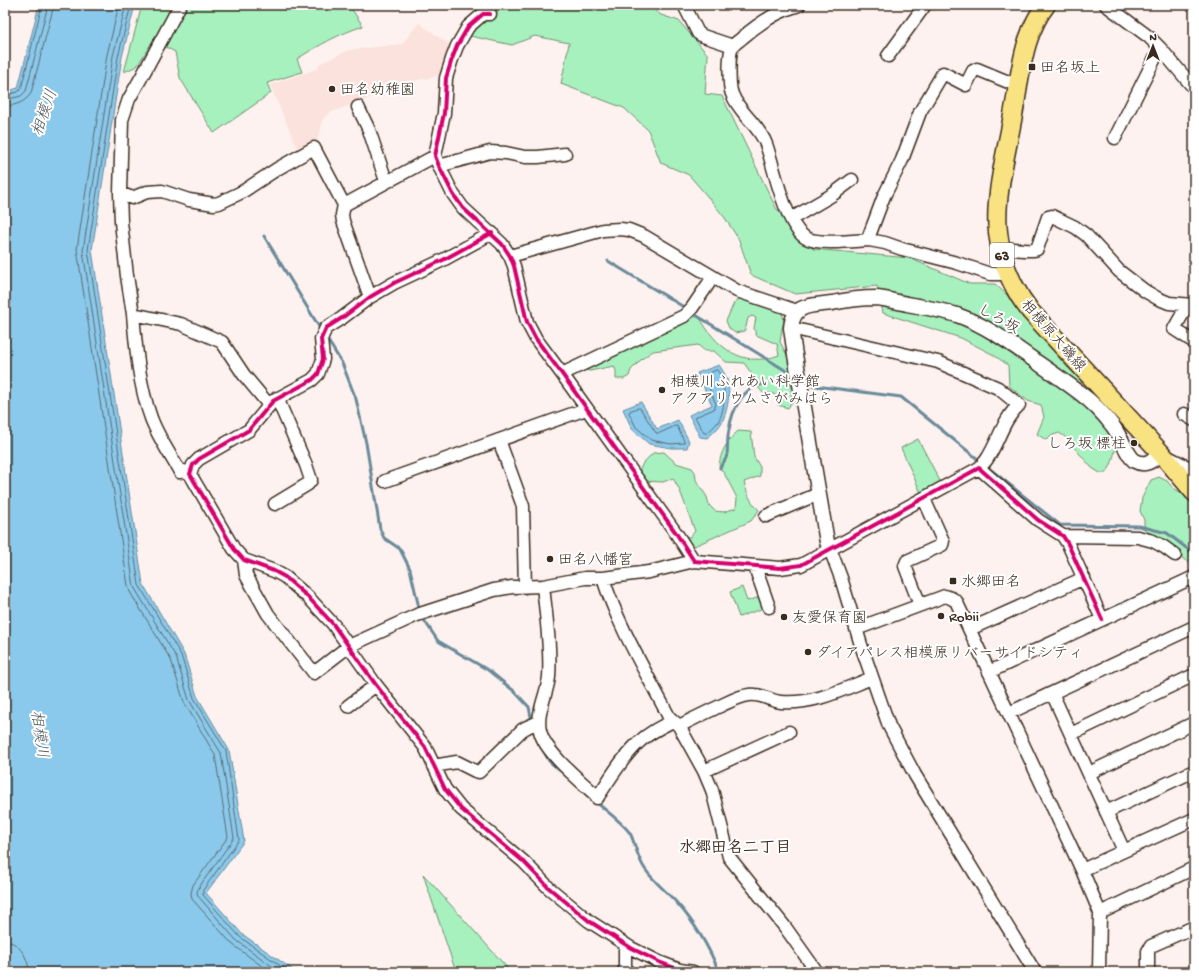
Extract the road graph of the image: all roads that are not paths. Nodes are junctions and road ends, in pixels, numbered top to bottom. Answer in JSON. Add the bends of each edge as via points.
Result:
{"nodes":[{"id":1,"x":180,"y":5,"type":"edge"},
{"id":2,"x":684,"y":5,"type":"edge"},
{"id":3,"x":799,"y":5,"type":"edge"},
{"id":4,"x":925,"y":5,"type":"edge"},
{"id":5,"x":1046,"y":5,"type":"edge"},
{"id":6,"x":1106,"y":5,"type":"edge"},
{"id":7,"x":490,"y":14,"type":"dead end"},
{"id":8,"x":733,"y":46,"type":"junction"},
{"id":9,"x":1160,"y":48,"type":"junction"},
{"id":10,"x":888,"y":56,"type":"dead end"},
{"id":11,"x":1191,"y":80,"type":"edge"},
{"id":12,"x":1018,"y":86,"type":"junction"},
{"id":13,"x":358,"y":107,"type":"dead end"},
{"id":14,"x":1115,"y":138,"type":"dead end"},
{"id":15,"x":565,"y":154,"type":"dead end"},
{"id":16,"x":437,"y":161,"type":"junction"},
{"id":17,"x":852,"y":180,"type":"dead end"},
{"id":18,"x":386,"y":181,"type":"junction"},
{"id":19,"x":120,"y":193,"type":"junction"},
{"id":20,"x":344,"y":205,"type":"junction"},
{"id":21,"x":791,"y":219,"type":"junction"},
{"id":22,"x":492,"y":233,"type":"junction"},
{"id":23,"x":869,"y":240,"type":"junction"},
{"id":24,"x":1000,"y":248,"type":"junction"},
{"id":25,"x":510,"y":256,"type":"junction"},
{"id":26,"x":1008,"y":274,"type":"junction"},
{"id":27,"x":713,"y":276,"type":"junction"},
{"id":28,"x":370,"y":297,"type":"junction"},
{"id":29,"x":1192,"y":305,"type":"edge"},
{"id":30,"x":797,"y":311,"type":"junction"},
{"id":31,"x":133,"y":314,"type":"junction"},
{"id":32,"x":791,"y":328,"type":"junction"},
{"id":33,"x":1194,"y":342,"type":"edge"},
{"id":34,"x":562,"y":374,"type":"junction"},
{"id":35,"x":273,"y":402,"type":"junction"},
{"id":36,"x":586,"y":409,"type":"junction"},
{"id":37,"x":499,"y":440,"type":"junction"},
{"id":38,"x":1161,"y":453,"type":"junction"},
{"id":39,"x":979,"y":468,"type":"junction"},
{"id":40,"x":1194,"y":473,"type":"edge"},
{"id":41,"x":190,"y":474,"type":"junction"},
{"id":42,"x":385,"y":481,"type":"dead end"},
{"id":43,"x":1194,"y":492,"type":"edge"},
{"id":44,"x":818,"y":494,"type":"junction"},
{"id":45,"x":924,"y":499,"type":"junction"},
{"id":46,"x":275,"y":504,"type":"dead end"},
{"id":47,"x":766,"y":516,"type":"dead end"},
{"id":48,"x":1063,"y":536,"type":"junction"},
{"id":49,"x":830,"y":549,"type":"junction"},
{"id":50,"x":1175,"y":556,"type":"dead end"},
{"id":51,"x":244,"y":560,"type":"junction"},
{"id":52,"x":694,"y":561,"type":"junction"},
{"id":53,"x":755,"y":567,"type":"junction"},
{"id":54,"x":1194,"y":577,"type":"edge"},
{"id":55,"x":603,"y":578,"type":"junction"},
{"id":56,"x":1084,"y":578,"type":"junction"},
{"id":57,"x":525,"y":586,"type":"junction"},
{"id":58,"x":543,"y":586,"type":"junction"},
{"id":59,"x":920,"y":605,"type":"junction"},
{"id":60,"x":769,"y":607,"type":"dead end"},
{"id":61,"x":1102,"y":619,"type":"junction"},
{"id":62,"x":1194,"y":627,"type":"edge"},
{"id":63,"x":856,"y":629,"type":"junction"},
{"id":64,"x":970,"y":629,"type":"junction"},
{"id":65,"x":349,"y":646,"type":"junction"},
{"id":66,"x":989,"y":672,"type":"junction"},
{"id":67,"x":1194,"y":675,"type":"edge"},
{"id":68,"x":872,"y":678,"type":"junction"},
{"id":69,"x":376,"y":685,"type":"junction"},
{"id":70,"x":1052,"y":693,"type":"junction"},
{"id":71,"x":348,"y":706,"type":"dead end"},
{"id":72,"x":1009,"y":714,"type":"junction"},
{"id":73,"x":676,"y":723,"type":"junction"},
{"id":74,"x":1194,"y":723,"type":"edge"},
{"id":75,"x":534,"y":724,"type":"junction"},
{"id":76,"x":789,"y":732,"type":"dead end"},
{"id":77,"x":1071,"y":734,"type":"junction"},
{"id":78,"x":433,"y":766,"type":"junction"},
{"id":79,"x":704,"y":771,"type":"junction"},
{"id":80,"x":1194,"y":771,"type":"edge"},
{"id":81,"x":1089,"y":773,"type":"junction"},
{"id":82,"x":1106,"y":812,"type":"junction"},
{"id":83,"x":1194,"y":818,"type":"edge"},
{"id":84,"x":1124,"y":851,"type":"junction"},
{"id":85,"x":1194,"y":868,"type":"edge"},
{"id":86,"x":1082,"y":870,"type":"junction"},
{"id":87,"x":1100,"y":913,"type":"junction"},
{"id":88,"x":1194,"y":927,"type":"edge"},
{"id":89,"x":625,"y":944,"type":"junction"},
{"id":90,"x":673,"y":970,"type":"edge"},
{"id":91,"x":625,"y":972,"type":"edge"},
{"id":92,"x":693,"y":972,"type":"edge"},
{"id":93,"x":817,"y":972,"type":"edge"},
{"id":94,"x":1034,"y":972,"type":"edge"},
{"id":95,"x":1100,"y":972,"type":"edge"},
{"id":96,"x":1148,"y":972,"type":"edge"}],
"edges":[{"from":1,"to":19,"type":"street","via":[[124,110]]},
{"from":2,"to":8,"type":"street","via":[[698,33]]},
{"from":3,"to":8,"type":"street","via":[[763,22]]},
{"from":4,"to":10,"type":"street"},
{"from":5,"to":12,"type":"main road","name":"相模原大磯線","number":"63","via":[[1028,41]]},
{"from":6,"to":9,"type":"street"},
{"from":7,"to":16,"type":"street","via":[[483,14],[468,28],[452,58],[446,78]]},
{"from":8,"to":21,"type":"street","via":[[730,57],[732,95],[766,143],[777,185]]},
{"from":9,"to":11,"type":"street"},
{"from":9,"to":14,"type":"street"},
{"from":12,"to":23,"type":"street","via":[[977,69],[966,85],[943,73],[920,112],[902,160],[875,218]]},
{"from":12,"to":24,"type":"main road","name":"相模原大磯線","number":"63","via":[[999,193],[997,224]]},
{"from":13,"to":18,"type":"street","via":[[369,130]]},
{"from":15,"to":16,"type":"street","via":[[525,157],[490,152]]},
{"from":16,"to":18,"type":"street"},
{"from":16,"to":22,"type":"street","via":[[463,208]]},
{"from":17,"to":21,"type":"street"},
{"from":18,"to":20,"type":"street"},
{"from":19,"to":20,"type":"street","via":[[132,198],[147,192],[162,191],[189,200],[219,203],[242,192],[314,148]]},
{"from":19,"to":31,"type":"street","via":[[122,233]]},
{"from":20,"to":28,"type":"street","via":[[343,221]]},
{"from":21,"to":23,"type":"street","via":[[794,226],[812,240]]},
{"from":22,"to":25,"type":"street"},
{"from":22,"to":28,"type":"street"},
{"from":23,"to":26,"type":"street","via":[[990,274]]},
{"from":24,"to":26,"type":"main road","name":"相模原大磯線","number":"63"},
{"from":24,"to":29,"type":"street","via":[[1034,252],[1048,217],[1052,216],[1086,235],[1119,271],[1145,291],[1169,303]]},
{"from":25,"to":27,"type":"street","via":[[603,230],[620,229],[644,236]]},
{"from":25,"to":34,"type":"street","via":[[527,322],[536,339]]},
{"from":26,"to":38,"type":"main road","name":"相模原大磯線","number":"63","via":[[1031,312]]},
{"from":27,"to":30,"type":"street","via":[[737,291]]},
{"from":27,"to":34,"type":"street","via":[[688,312]]},
{"from":28,"to":35,"type":"street","via":[[323,334],[323,359],[318,374]]},
{"from":29,"to":33,"type":"street","via":[[1174,329]]},
{"from":30,"to":32,"type":"street"},
{"from":30,"to":38,"type":"street","name":"しろ坂","via":[[803,307],[876,298],[956,315],[991,331],[1015,346],[1081,394],[1112,425],[1134,461],[1150,462]]},
{"from":31,"to":35,"type":"street","via":[[181,324],[222,342],[244,375]]},
{"from":31,"to":41,"type":"street","via":[[138,364],[151,418],[180,472]]},
{"from":32,"to":39,"type":"street","via":[[938,362],[998,388],[1019,405]]},
{"from":32,"to":44,"type":"street"},
{"from":34,"to":36,"type":"street"},
{"from":35,"to":41,"type":"street","via":[[249,430],[199,459],[193,465]]},
{"from":35,"to":46,"type":"street","via":[[306,465],[311,480]]},
{"from":36,"to":37,"type":"street"},
{"from":36,"to":52,"type":"street"},
{"from":37,"to":42,"type":"street"},
{"from":37,"to":57,"type":"street","via":[[523,506]]},
{"from":38,"to":40,"type":"street","via":[[1188,467]]},
{"from":38,"to":43,"type":"main road","name":"相模原大磯線","number":"63"},
{"from":39,"to":45,"type":"street"},
{"from":39,"to":48,"type":"street","via":[[1038,520]]},
{"from":41,"to":51,"type":"street","via":[[234,549]]},
{"from":44,"to":47,"type":"street"},
{"from":44,"to":49,"type":"street"},
{"from":45,"to":49,"type":"street"},
{"from":45,"to":59,"type":"street","via":[[943,541],[942,545],[907,561],[905,566]]},
{"from":48,"to":50,"type":"street","via":[[1138,537],[1153,541]]},
{"from":48,"to":56,"type":"street"},
{"from":49,"to":53,"type":"street","via":[[801,565],[780,568]]},
{"from":49,"to":63,"type":"street"},
{"from":51,"to":65,"type":"street","via":[[285,577],[308,597]]},
{"from":51,"to":65,"type":"street","via":[[246,575],[268,614],[314,673]]},
{"from":52,"to":53,"type":"street"},
{"from":52,"to":55,"type":"street","via":[[649,572]]},
{"from":53,"to":60,"type":"street"},
{"from":54,"to":61,"type":"street"},
{"from":55,"to":58,"type":"street","via":[[585,578]]},
{"from":55,"to":73,"type":"street","via":[[623,627],[669,717]]},
{"from":56,"to":61,"type":"street"},
{"from":56,"to":64,"type":"street"},
{"from":57,"to":58,"type":"street"},
{"from":57,"to":65,"type":"street","via":[[494,590],[422,613]]},
{"from":58,"to":75,"type":"street","via":[[549,676],[547,691]]},
{"from":59,"to":63,"type":"street"},
{"from":59,"to":64,"type":"street","via":[[945,596],[951,598],[956,601]]},
{"from":61,"to":66,"type":"street"},
{"from":62,"to":70,"type":"street"},
{"from":63,"to":68,"type":"street"},
{"from":64,"to":66,"type":"street"},
{"from":65,"to":69,"type":"street"},
{"from":66,"to":72,"type":"street"},
{"from":67,"to":77,"type":"street"},
{"from":68,"to":73,"type":"street","via":[[812,700],[780,702],[749,695]]},
{"from":68,"to":94,"type":"street","via":[[889,726],[915,775]]},
{"from":69,"to":71,"type":"street"},
{"from":69,"to":78,"type":"street","via":[[425,747]]},
{"from":70,"to":72,"type":"street"},
{"from":70,"to":77,"type":"street"},
{"from":72,"to":86,"type":"street"},
{"from":73,"to":75,"type":"street","via":[[653,732],[639,742],[625,756],[598,797],[558,759]]},
{"from":73,"to":79,"type":"street"},
{"from":74,"to":81,"type":"street"},
{"from":75,"to":78,"type":"street","via":[[510,741],[479,772],[457,762]]},
{"from":76,"to":79,"type":"street"},
{"from":77,"to":81,"type":"street"},
{"from":78,"to":89,"type":"street","via":[[445,789],[461,809],[524,862],[583,917]]},
{"from":79,"to":93,"type":"street","via":[[712,790],[729,857]]},
{"from":80,"to":82,"type":"street"},
{"from":81,"to":82,"type":"street"},
{"from":82,"to":84,"type":"street"},
{"from":83,"to":84,"type":"street"},
{"from":84,"to":86,"type":"street"},
{"from":85,"to":87,"type":"street"},
{"from":86,"to":87,"type":"street"},
{"from":87,"to":95,"type":"street"},
{"from":88,"to":96,"type":"street","via":[[1151,946],[1148,951]]},
{"from":89,"to":90,"type":"street"},
{"from":89,"to":91,"type":"street"},
{"from":90,"to":92,"type":"street"}]}
